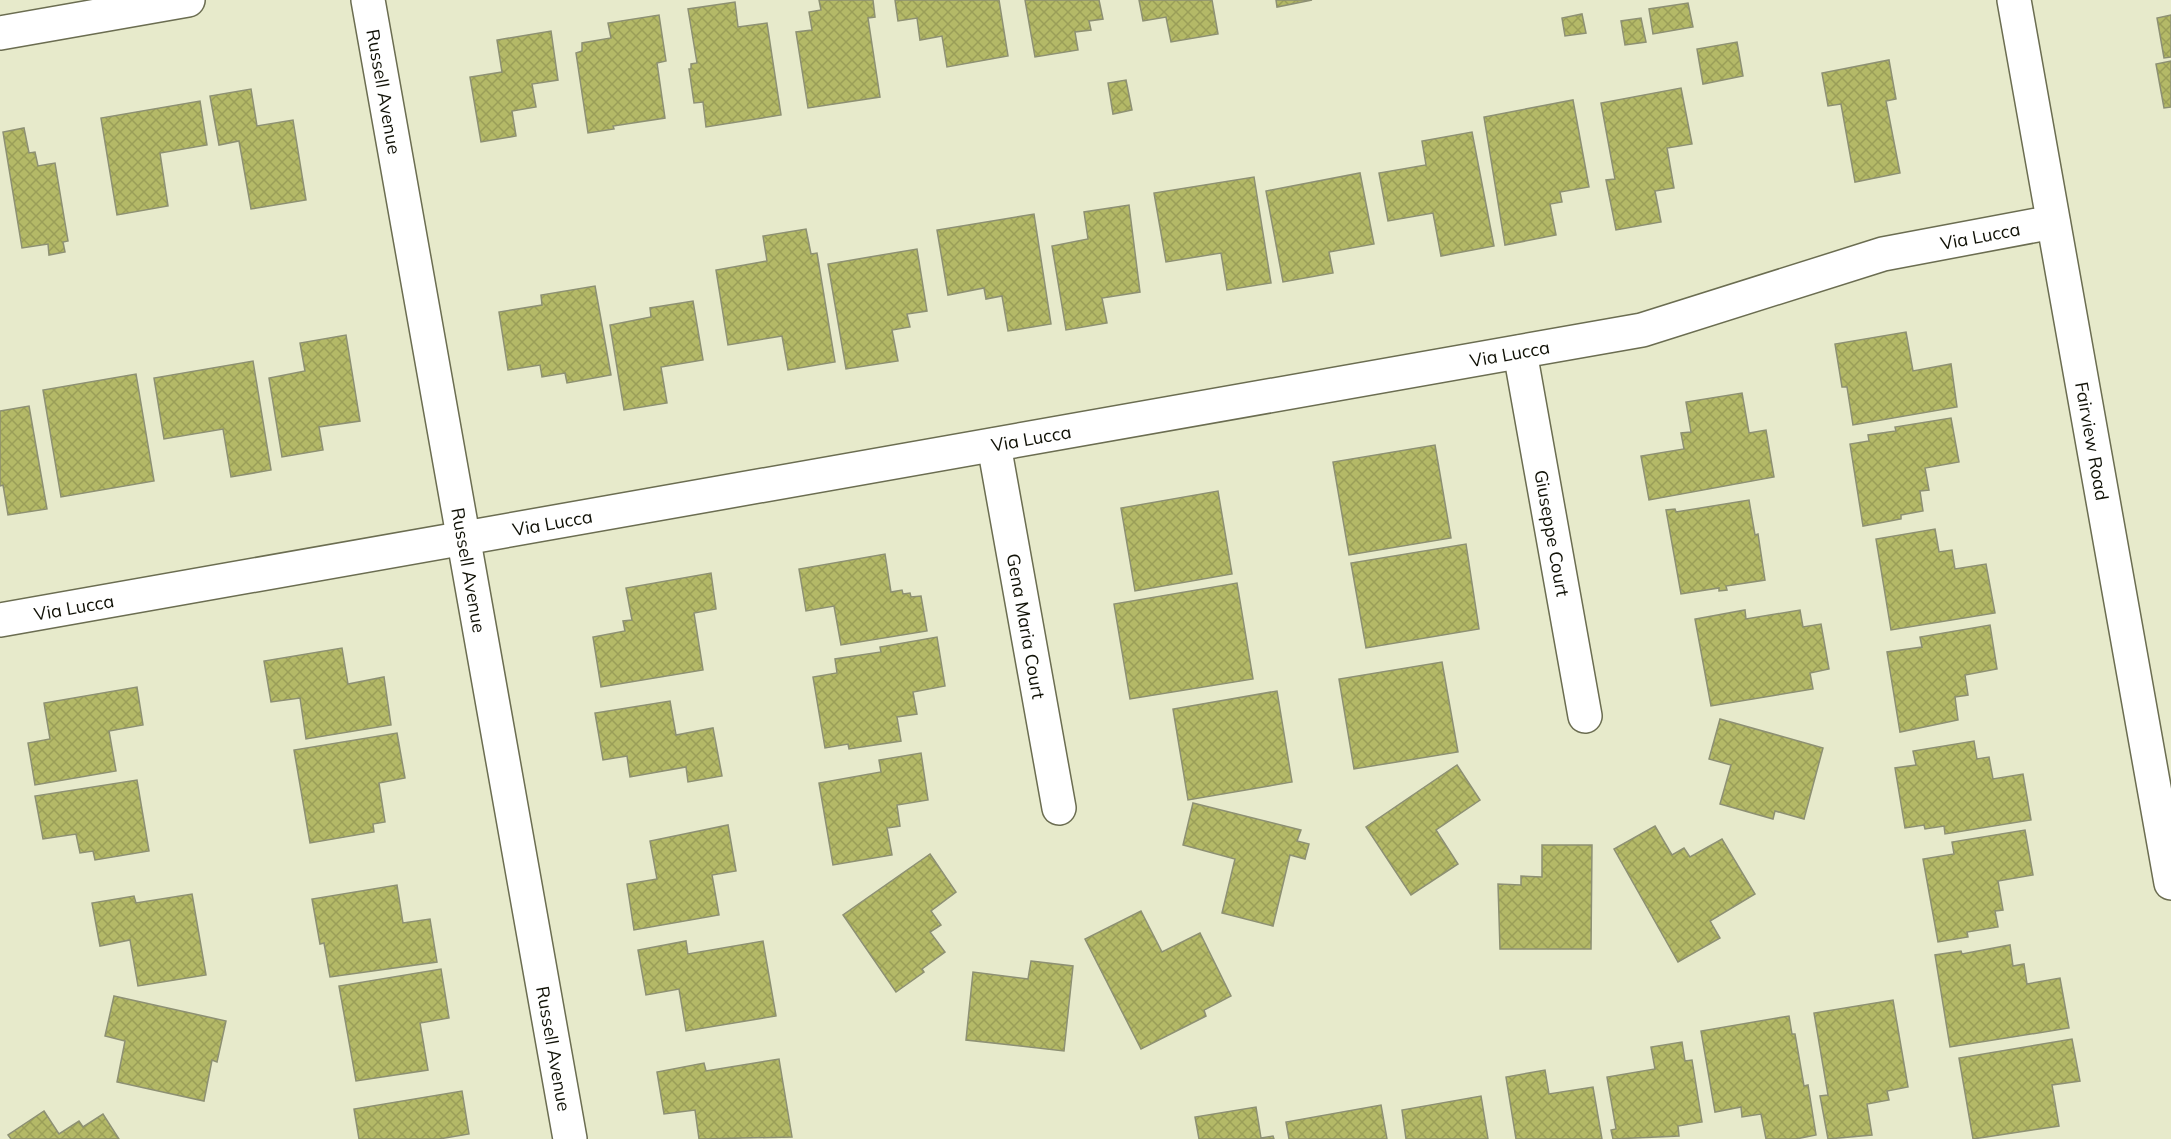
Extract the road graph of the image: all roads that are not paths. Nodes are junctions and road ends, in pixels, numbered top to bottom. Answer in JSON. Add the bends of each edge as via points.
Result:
{"nodes":[{"id":1,"x":188,"y":0,"type":"edge"},
{"id":2,"x":368,"y":0,"type":"edge"},
{"id":3,"x":2014,"y":0,"type":"edge"},
{"id":4,"x":0,"y":33,"type":"edge"},
{"id":5,"x":2054,"y":222,"type":"junction"},
{"id":6,"x":1520,"y":352,"type":"junction"},
{"id":7,"x":994,"y":445,"type":"junction"},
{"id":8,"x":464,"y":538,"type":"junction"},
{"id":9,"x":0,"y":620,"type":"edge"},
{"id":10,"x":1585,"y":716,"type":"dead end"},
{"id":11,"x":1059,"y":808,"type":"dead end"},
{"id":12,"x":2171,"y":883,"type":"edge"},
{"id":13,"x":570,"y":1139,"type":"edge"}],
"edges":[{"from":1,"to":4,"type":"street"},
{"from":2,"to":8,"type":"street","name":"Russell Avenue"},
{"from":3,"to":5,"type":"street","name":"Fairview Road"},
{"from":5,"to":6,"type":"street","name":"Via Lucca","via":[[1883,254],[1642,330]]},
{"from":5,"to":12,"type":"street","name":"Fairview Road"},
{"from":6,"to":7,"type":"street","name":"Via Lucca"},
{"from":6,"to":10,"type":"street","name":"Giuseppe Court"},
{"from":7,"to":8,"type":"street","name":"Via Lucca"},
{"from":7,"to":11,"type":"street","name":"Gena Maria Court"},
{"from":8,"to":9,"type":"street","name":"Via Lucca"},
{"from":8,"to":13,"type":"street","name":"Russell Avenue"}]}
